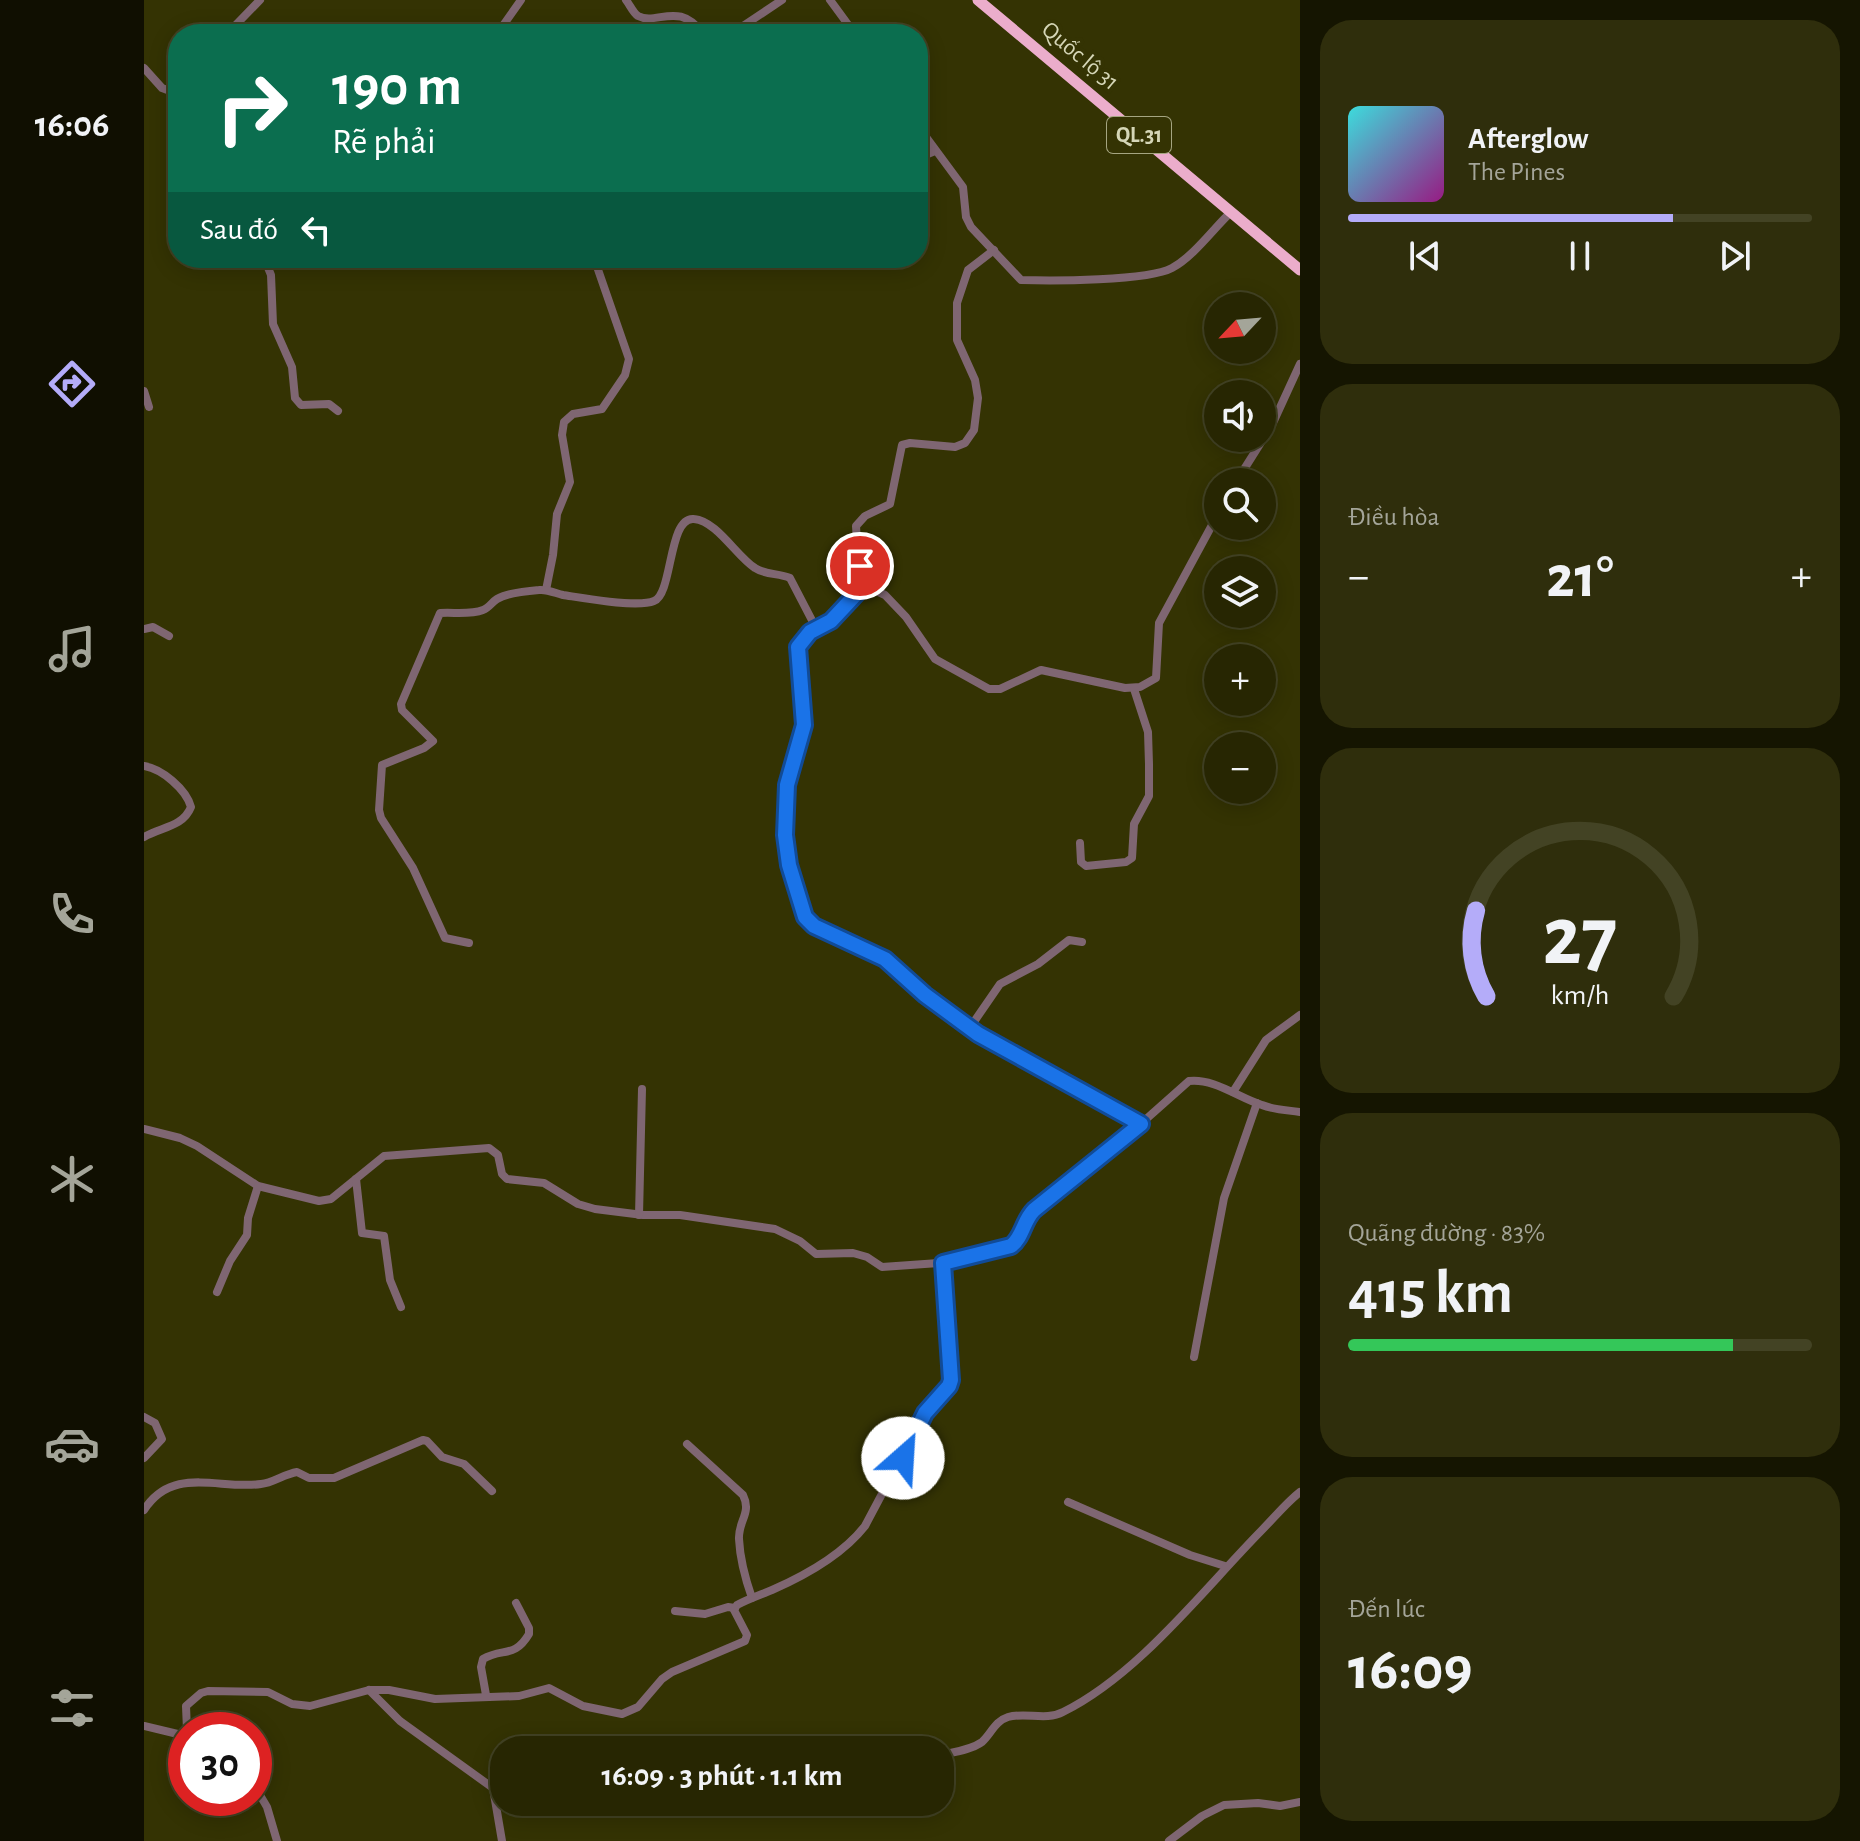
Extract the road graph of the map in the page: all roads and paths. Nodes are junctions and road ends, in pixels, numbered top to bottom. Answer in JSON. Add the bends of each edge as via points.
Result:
{"nodes":[{"id":1,"x":260,"y":0,"type":"edge"},
{"id":2,"x":521,"y":0,"type":"edge"},
{"id":3,"x":626,"y":0,"type":"edge"},
{"id":4,"x":782,"y":0,"type":"edge"},
{"id":5,"x":830,"y":0,"type":"edge"},
{"id":6,"x":978,"y":0,"type":"edge"},
{"id":7,"x":237,"y":24,"type":"edge"},
{"id":8,"x":504,"y":24,"type":"edge"},
{"id":9,"x":696,"y":24,"type":"edge"},
{"id":10,"x":746,"y":24,"type":"edge"},
{"id":11,"x":848,"y":24,"type":"edge"},
{"id":12,"x":144,"y":68,"type":"edge"},
{"id":13,"x":168,"y":90,"type":"edge"},
{"id":14,"x":928,"y":141,"type":"edge"},
{"id":15,"x":935,"y":151,"type":"junction"},
{"id":16,"x":928,"y":154,"type":"edge"},
{"id":17,"x":1231,"y":212,"type":"junction"},
{"id":18,"x":994,"y":250,"type":"junction"},
{"id":19,"x":267,"y":268,"type":"edge"},
{"id":20,"x":597,"y":268,"type":"edge"},
{"id":21,"x":1300,"y":270,"type":"edge"},
{"id":22,"x":1300,"y":364,"type":"edge"},
{"id":23,"x":144,"y":391,"type":"edge"},
{"id":24,"x":149,"y":407,"type":"dead end"},
{"id":25,"x":338,"y":411,"type":"dead end"},
{"id":26,"x":1245,"y":468,"type":"edge"},
{"id":27,"x":1204,"y":540,"type":"edge"},
{"id":28,"x":546,"y":590,"type":"junction"},
{"id":29,"x":860,"y":590,"type":"junction"},
{"id":30,"x":816,"y":628,"type":"junction"},
{"id":31,"x":144,"y":629,"type":"edge"},
{"id":32,"x":169,"y":636,"type":"dead end"},
{"id":33,"x":1134,"y":689,"type":"junction"},
{"id":34,"x":144,"y":766,"type":"edge"},
{"id":35,"x":144,"y":837,"type":"edge"},
{"id":36,"x":1080,"y":843,"type":"dead end"},
{"id":37,"x":1082,"y":942,"type":"dead end"},
{"id":38,"x":469,"y":943,"type":"dead end"},
{"id":39,"x":1300,"y":1015,"type":"edge"},
{"id":40,"x":969,"y":1029,"type":"junction"},
{"id":41,"x":642,"y":1089,"type":"dead end"},
{"id":42,"x":1233,"y":1092,"type":"junction"},
{"id":43,"x":1257,"y":1103,"type":"junction"},
{"id":44,"x":1300,"y":1112,"type":"edge"},
{"id":45,"x":1141,"y":1124,"type":"junction"},
{"id":46,"x":144,"y":1129,"type":"edge"},
{"id":47,"x":356,"y":1179,"type":"junction"},
{"id":48,"x":258,"y":1186,"type":"junction"},
{"id":49,"x":639,"y":1215,"type":"junction"},
{"id":50,"x":943,"y":1263,"type":"junction"},
{"id":51,"x":217,"y":1292,"type":"dead end"},
{"id":52,"x":401,"y":1307,"type":"dead end"},
{"id":53,"x":1194,"y":1357,"type":"dead end"},
{"id":54,"x":144,"y":1417,"type":"edge"},
{"id":55,"x":687,"y":1444,"type":"dead end"},
{"id":56,"x":144,"y":1458,"type":"edge"},
{"id":57,"x":492,"y":1491,"type":"dead end"},
{"id":58,"x":1300,"y":1492,"type":"edge"},
{"id":59,"x":1068,"y":1502,"type":"dead end"},
{"id":60,"x":145,"y":1506,"type":"edge"},
{"id":61,"x":1225,"y":1566,"type":"junction"},
{"id":62,"x":752,"y":1598,"type":"junction"},
{"id":63,"x":516,"y":1603,"type":"dead end"},
{"id":64,"x":735,"y":1608,"type":"junction"},
{"id":65,"x":675,"y":1611,"type":"dead end"},
{"id":66,"x":369,"y":1690,"type":"junction"},
{"id":67,"x":486,"y":1695,"type":"junction"},
{"id":68,"x":186,"y":1712,"type":"edge"},
{"id":69,"x":144,"y":1726,"type":"edge"},
{"id":70,"x":168,"y":1732,"type":"edge"},
{"id":71,"x":954,"y":1751,"type":"edge"},
{"id":72,"x":1300,"y":1802,"type":"edge"},
{"id":73,"x":270,"y":1816,"type":"edge"},
{"id":74,"x":277,"y":1841,"type":"edge"},
{"id":75,"x":502,"y":1841,"type":"edge"},
{"id":76,"x":1169,"y":1841,"type":"edge"}],
"edges":[{"from":1,"to":7,"type":"street"},
{"from":2,"to":8,"type":"street"},
{"from":3,"to":9,"type":"street","via":[[638,15],[671,13]]},
{"from":4,"to":10,"type":"street"},
{"from":5,"to":11,"type":"street"},
{"from":6,"to":17,"type":"highway","name":"Quốc lộ 31","number":"QL.31"},
{"from":12,"to":13,"type":"street"},
{"from":14,"to":15,"type":"street"},
{"from":15,"to":16,"type":"street"},
{"from":15,"to":18,"type":"street","via":[[963,187],[968,222]]},
{"from":17,"to":18,"type":"street","via":[[1165,271],[1021,280]]},
{"from":17,"to":21,"type":"highway","name":"Quốc lộ 31","number":"QL.31"},
{"from":18,"to":29,"type":"street","via":[[968,270],[957,303],[957,340],[978,398],[974,430],[955,447],[902,445],[890,504],[856,526]]},
{"from":19,"to":25,"type":"street","via":[[272,317],[292,367],[295,398],[301,405],[329,404]]},
{"from":20,"to":28,"type":"street","via":[[629,359],[625,375],[602,409],[573,414],[564,422],[570,482],[557,514]]},
{"from":22,"to":26,"type":"street"},
{"from":23,"to":24,"type":"street"},
{"from":27,"to":33,"type":"street","via":[[1159,623],[1156,678]]},
{"from":28,"to":30,"type":"street","via":[[611,601],[655,601],[665,589],[669,558],[684,523],[697,519],[754,568],[790,578]]},
{"from":28,"to":38,"type":"street","via":[[500,598],[484,610],[438,615],[401,704],[433,741],[380,768],[384,824],[413,868],[445,938]]},
{"from":29,"to":30,"type":"street","via":[[831,621]]},
{"from":29,"to":33,"type":"street","via":[[880,591],[935,659],[989,689],[1041,670]]},
{"from":30,"to":40,"type":"street","via":[[798,647],[804,725],[787,785],[785,835],[798,900],[814,926],[885,959]]},
{"from":31,"to":32,"type":"street","via":[[153,627]]},
{"from":33,"to":36,"type":"street","via":[[1148,732],[1149,796],[1134,824],[1133,854],[1126,862],[1086,866]]},
{"from":34,"to":35,"type":"street","via":[[153,767],[185,793],[191,807],[176,824]]},
{"from":37,"to":40,"type":"street","via":[[1069,940],[1000,984]]},
{"from":39,"to":42,"type":"street","via":[[1266,1040]]},
{"from":40,"to":45,"type":"street"},
{"from":41,"to":49,"type":"street"},
{"from":42,"to":43,"type":"street"},
{"from":42,"to":45,"type":"street","via":[[1189,1081]]},
{"from":43,"to":44,"type":"street"},
{"from":43,"to":53,"type":"street","via":[[1224,1198]]},
{"from":45,"to":50,"type":"street","via":[[1034,1210],[1011,1246]]},
{"from":46,"to":48,"type":"street","via":[[197,1146]]},
{"from":47,"to":48,"type":"street","via":[[331,1199],[319,1201]]},
{"from":47,"to":49,"type":"street","via":[[384,1156],[489,1148],[498,1155],[507,1179],[540,1182],[578,1204]]},
{"from":47,"to":52,"type":"street","via":[[362,1233],[384,1236],[390,1280]]},
{"from":48,"to":51,"type":"street","via":[[247,1235]]},
{"from":49,"to":50,"type":"street","via":[[757,1226],[788,1236],[816,1254],[853,1253],[882,1267]]},
{"from":50,"to":62,"type":"street","via":[[949,1386],[925,1413],[857,1536],[812,1568]]},
{"from":54,"to":56,"type":"street","via":[[155,1423],[162,1439]]},
{"from":55,"to":62,"type":"street","via":[[746,1502],[738,1536]]},
{"from":57,"to":60,"type":"street","via":[[464,1464],[442,1457],[423,1440],[334,1478],[309,1478],[297,1472],[262,1484],[196,1481],[164,1489]]},
{"from":58,"to":61,"type":"street"},
{"from":59,"to":61,"type":"street"},
{"from":61,"to":71,"type":"street","via":[[1165,1632],[1087,1697],[1050,1716],[1007,1717],[980,1744]]},
{"from":62,"to":64,"type":"street"},
{"from":63,"to":67,"type":"street","via":[[529,1634],[517,1649],[483,1659]]},
{"from":64,"to":65,"type":"street","via":[[705,1614]]},
{"from":64,"to":67,"type":"street","via":[[745,1641],[672,1672],[630,1712],[596,1709],[549,1688],[519,1696]]},
{"from":66,"to":67,"type":"street","via":[[421,1698]]},
{"from":66,"to":68,"type":"street","via":[[310,1706],[268,1692],[208,1691],[186,1706]]},
{"from":66,"to":75,"type":"street","via":[[400,1721],[493,1788]]},
{"from":69,"to":70,"type":"street"},
{"from":72,"to":76,"type":"street","via":[[1224,1805]]},
{"from":73,"to":74,"type":"street"}]}
